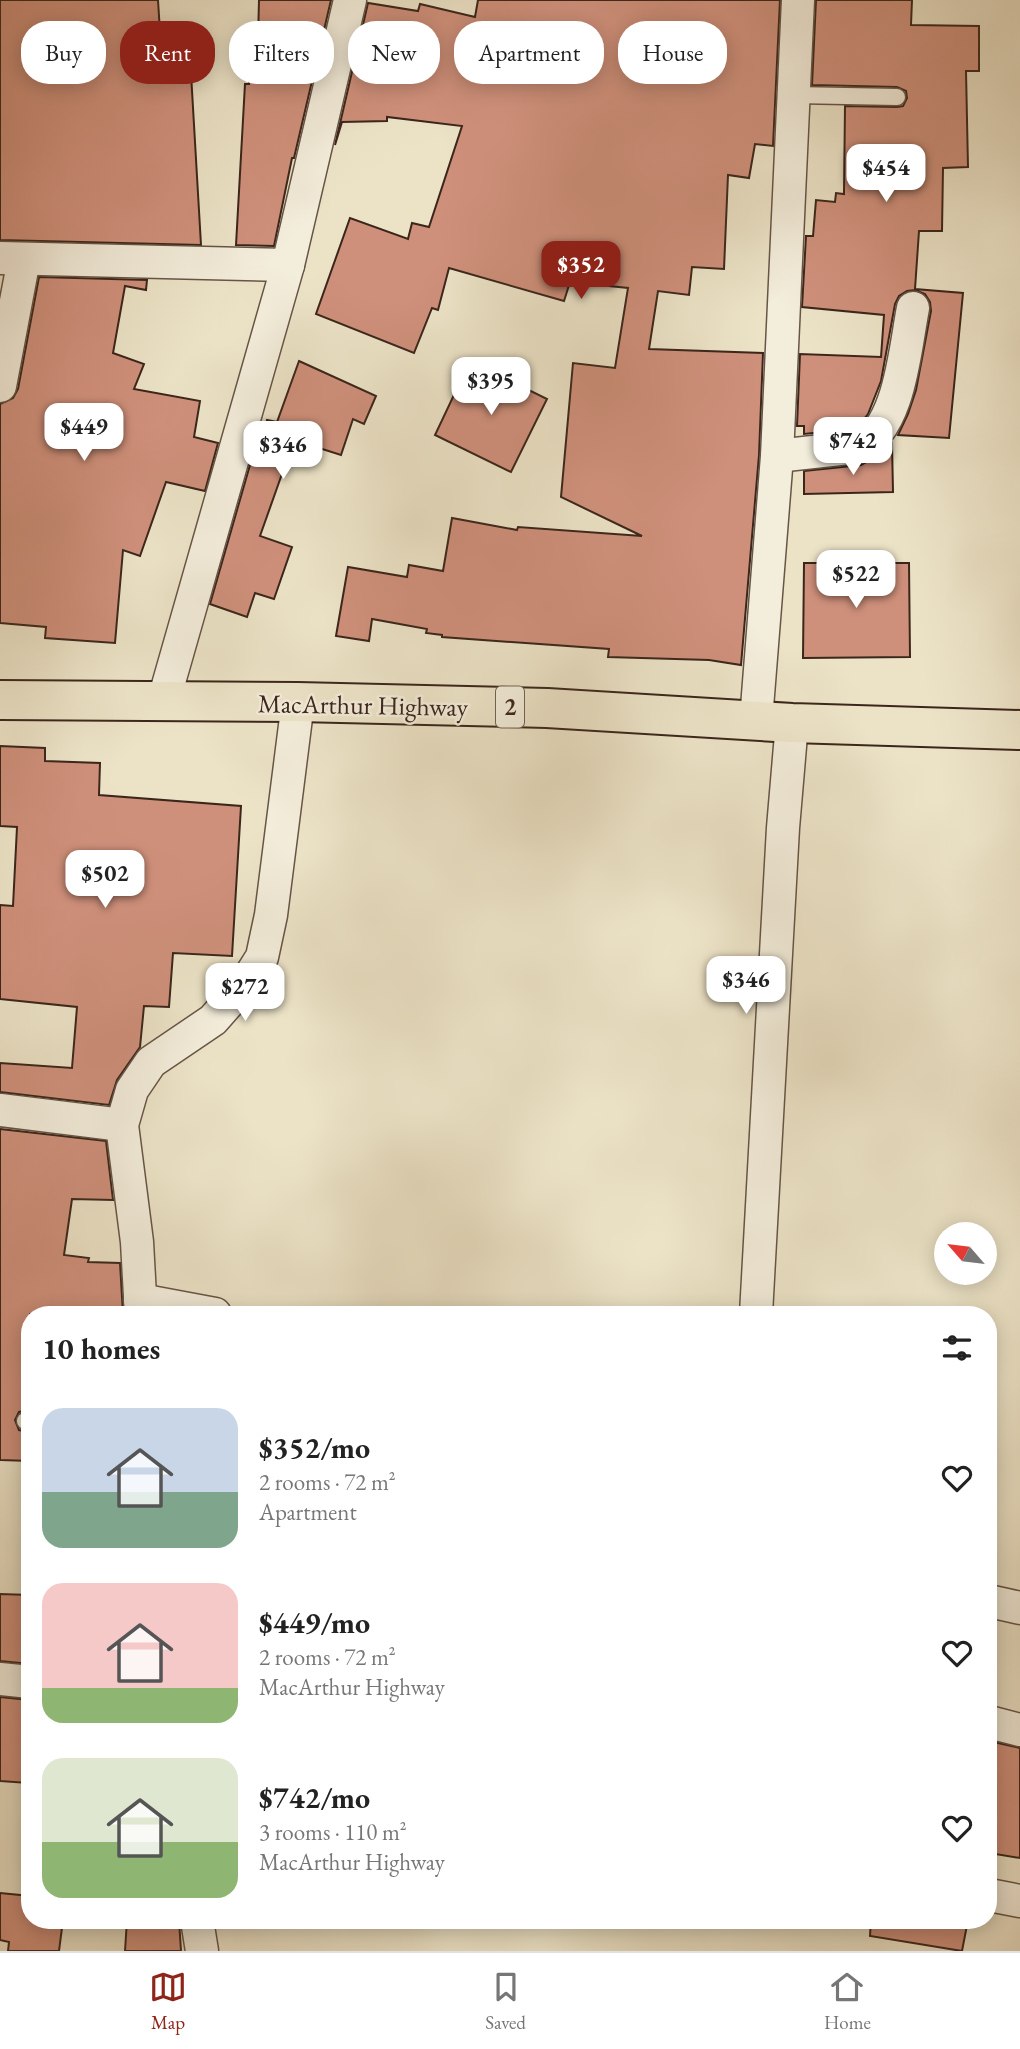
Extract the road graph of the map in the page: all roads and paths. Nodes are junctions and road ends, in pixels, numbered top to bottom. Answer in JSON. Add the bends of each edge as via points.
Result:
{"nodes":[{"id":1,"x":350,"y":0,"type":"edge"},
{"id":2,"x":798,"y":0,"type":"edge"},
{"id":3,"x":794,"y":95,"type":"junction"},
{"id":4,"x":897,"y":97,"type":"dead end"},
{"id":5,"x":12,"y":259,"type":"edge"},
{"id":6,"x":288,"y":265,"type":"junction"},
{"id":7,"x":913,"y":308,"type":"dead end"},
{"id":8,"x":0,"y":386,"type":"edge"},
{"id":9,"x":777,"y":456,"type":"junction"},
{"id":10,"x":0,"y":700,"type":"edge"},
{"id":11,"x":298,"y":702,"type":"junction"},
{"id":12,"x":163,"y":703,"type":"junction"},
{"id":13,"x":774,"y":721,"type":"junction"},
{"id":14,"x":1020,"y":730,"type":"edge"},
{"id":15,"x":0,"y":1110,"type":"edge"},
{"id":16,"x":122,"y":1125,"type":"junction"},
{"id":17,"x":140,"y":1306,"type":"edge"},
{"id":18,"x":756,"y":1306,"type":"edge"},
{"id":19,"x":997,"y":1603,"type":"edge"},
{"id":20,"x":1020,"y":1608,"type":"edge"},
{"id":21,"x":0,"y":1679,"type":"edge"},
{"id":22,"x":21,"y":1681,"type":"edge"},
{"id":23,"x":997,"y":1725,"type":"edge"},
{"id":24,"x":1020,"y":1730,"type":"edge"},
{"id":25,"x":997,"y":1897,"type":"edge"},
{"id":26,"x":1020,"y":1901,"type":"edge"},
{"id":27,"x":198,"y":1929,"type":"edge"},
{"id":28,"x":202,"y":1951,"type":"edge"}],
"edges":[{"from":1,"to":6,"type":"street"},
{"from":2,"to":3,"type":"street"},
{"from":3,"to":4,"type":"lane"},
{"from":3,"to":9,"type":"street"},
{"from":5,"to":6,"type":"street"},
{"from":5,"to":8,"type":"street"},
{"from":6,"to":12,"type":"street"},
{"from":7,"to":9,"type":"street","via":[[896,396],[870,443]]},
{"from":9,"to":13,"type":"street"},
{"from":10,"to":12,"type":"highway","name":"MacArthur Highway","number":"2"},
{"from":11,"to":12,"type":"highway","name":"MacArthur Highway","number":"2"},
{"from":11,"to":13,"type":"highway","name":"MacArthur Highway","number":"2","via":[[547,708]]},
{"from":11,"to":16,"type":"street","via":[[262,957],[213,1020],[151,1062],[132,1090]]},
{"from":13,"to":14,"type":"highway","name":"MacArthur Highway","number":"2"},
{"from":13,"to":18,"type":"street","via":[[782,842]]},
{"from":15,"to":16,"type":"street"},
{"from":16,"to":17,"type":"street"},
{"from":19,"to":20,"type":"street"},
{"from":21,"to":22,"type":"street"},
{"from":23,"to":24,"type":"street"},
{"from":25,"to":26,"type":"street"},
{"from":27,"to":28,"type":"street"}]}
